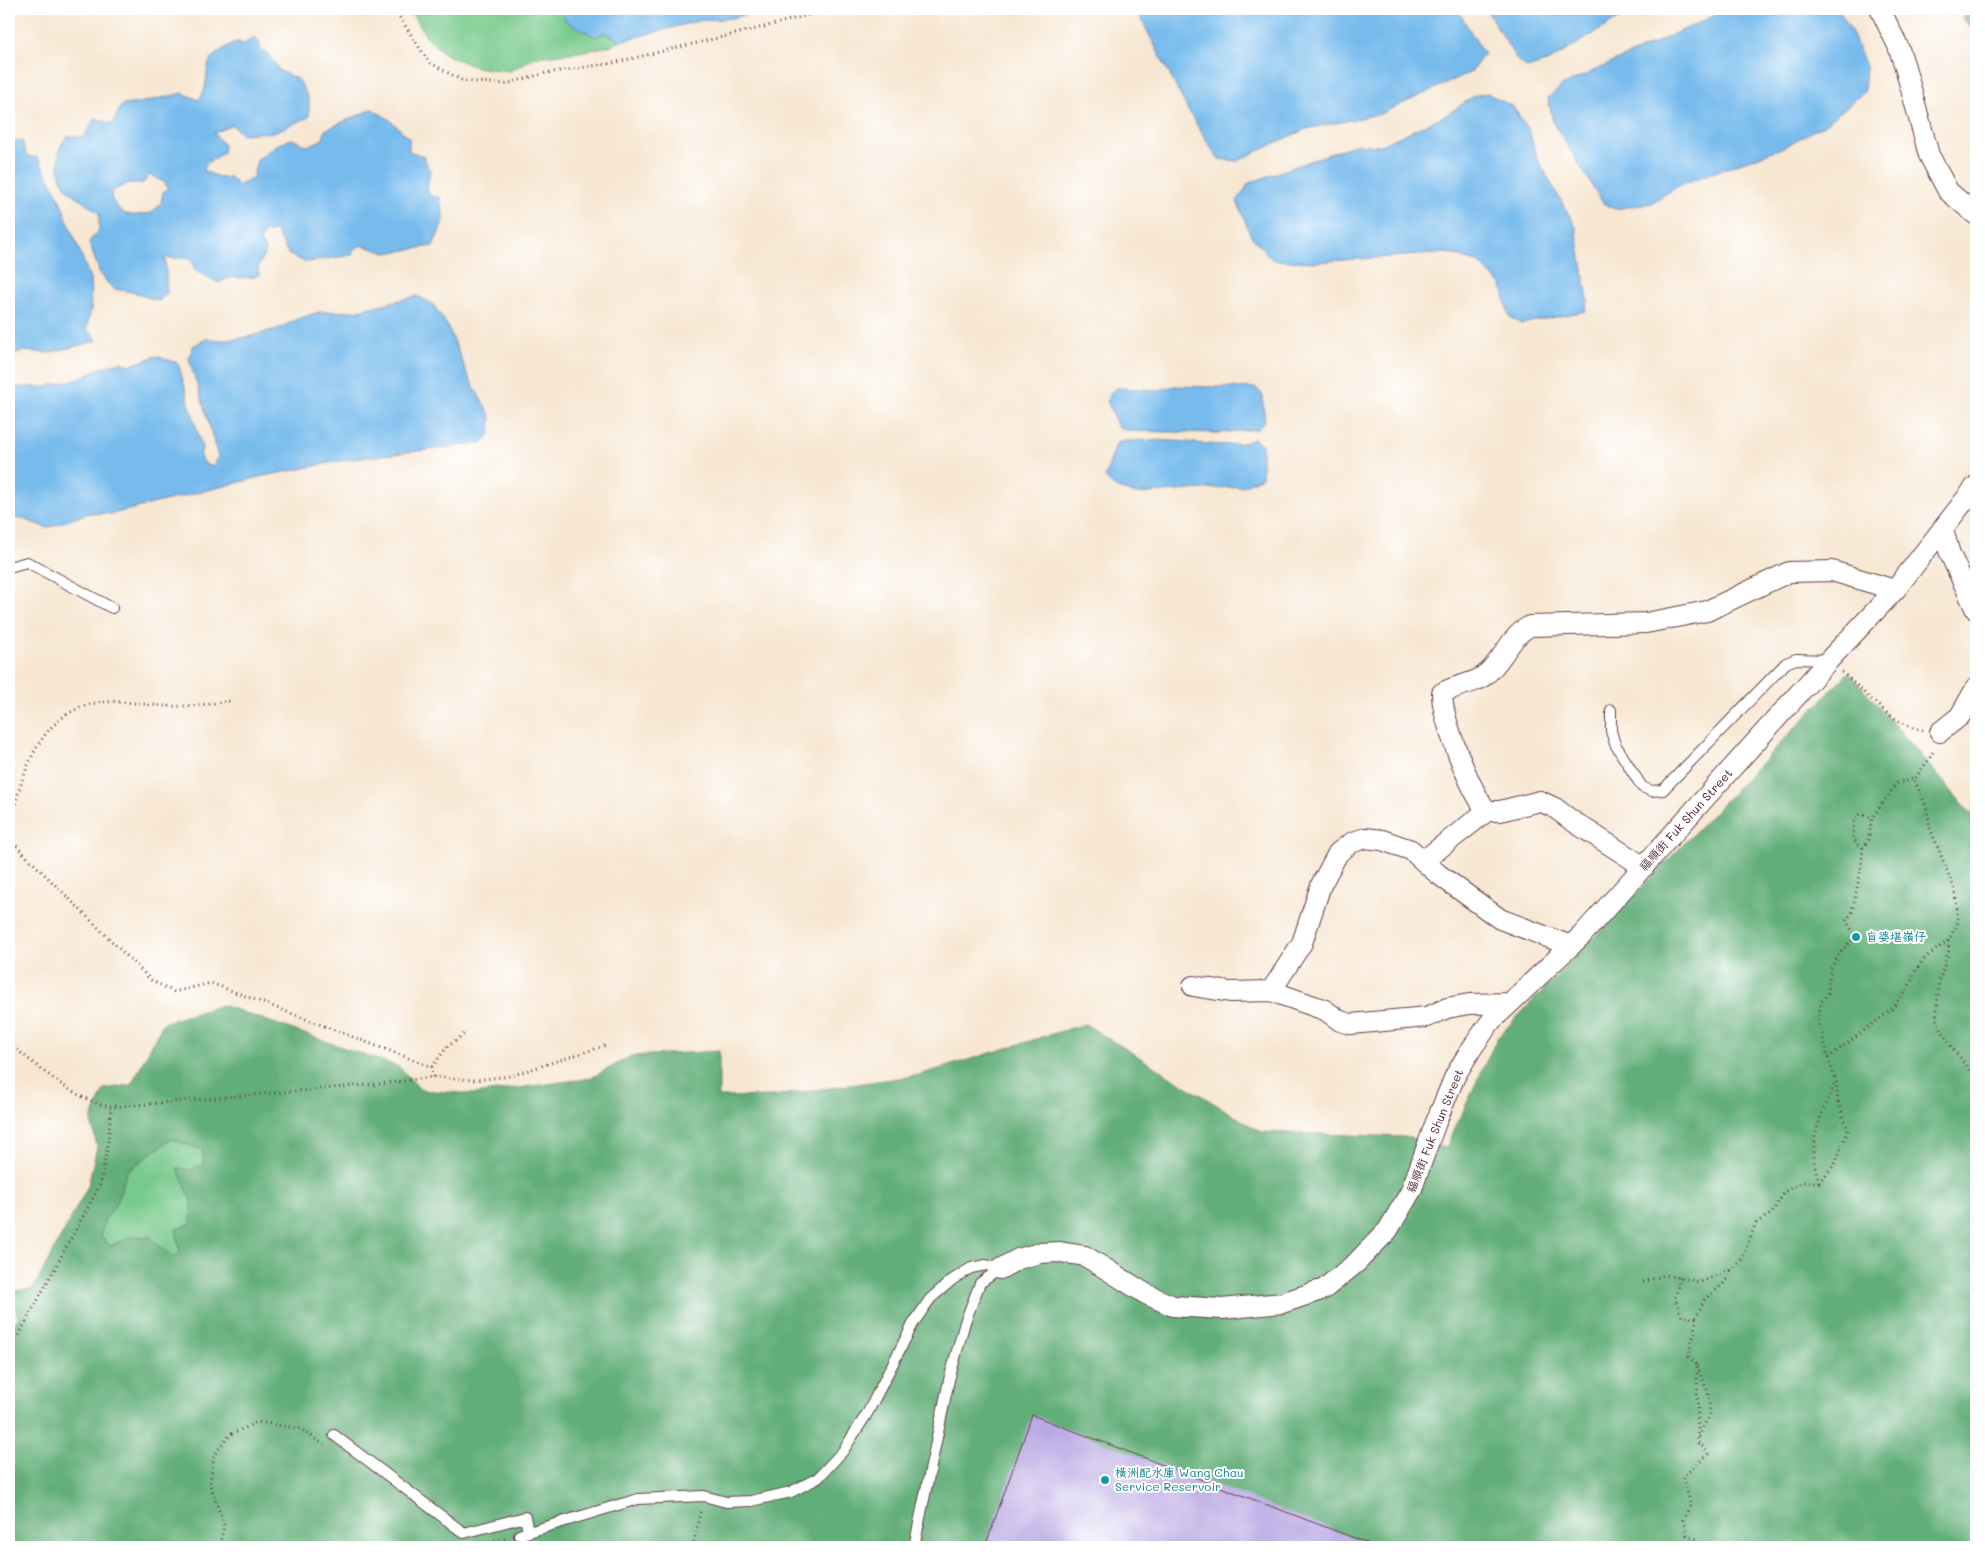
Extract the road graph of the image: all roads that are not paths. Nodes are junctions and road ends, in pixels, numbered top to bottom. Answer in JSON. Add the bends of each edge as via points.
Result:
{"nodes":[{"id":1,"x":1880,"y":9,"type":"edge"},
{"id":2,"x":1976,"y":215,"type":"edge"},
{"id":3,"x":1976,"y":486,"type":"edge"},
{"id":4,"x":1943,"y":530,"type":"junction"},
{"id":5,"x":9,"y":567,"type":"edge"},
{"id":6,"x":1895,"y":590,"type":"junction"},
{"id":7,"x":112,"y":608,"type":"dead end"},
{"id":8,"x":1976,"y":610,"type":"edge"},
{"id":9,"x":1829,"y":660,"type":"junction"},
{"id":10,"x":1976,"y":688,"type":"edge"},
{"id":11,"x":1611,"y":710,"type":"dead end"},
{"id":12,"x":1940,"y":732,"type":"road end"},
{"id":13,"x":1487,"y":811,"type":"junction"},
{"id":14,"x":1423,"y":861,"type":"junction"},
{"id":15,"x":1644,"y":867,"type":"junction"},
{"id":16,"x":1571,"y":946,"type":"junction"},
{"id":17,"x":1193,"y":986,"type":"dead end"},
{"id":18,"x":1271,"y":991,"type":"junction"},
{"id":19,"x":1510,"y":1003,"type":"junction"},
{"id":20,"x":1000,"y":1269,"type":"junction"},
{"id":21,"x":334,"y":1435,"type":"dead end"},
{"id":22,"x":527,"y":1527,"type":"dead end"},
{"id":23,"x":519,"y":1535,"type":"road end"},
{"id":24,"x":914,"y":1547,"type":"edge"}],
"edges":[{"from":1,"to":2,"type":"street","via":[[1902,60],[1929,155],[1948,191]]},
{"from":3,"to":4,"type":"street","name":"福順街 Fuk Shun Street"},
{"from":4,"to":6,"type":"street","name":"福順街 Fuk Shun Street"},
{"from":4,"to":8,"type":"street","via":[[1950,554]]},
{"from":5,"to":7,"type":"lane","via":[[27,562]]},
{"from":6,"to":9,"type":"street","name":"福順街 Fuk Shun Street"},
{"from":6,"to":13,"type":"street","via":[[1832,571],[1789,572],[1707,611],[1646,623],[1549,624],[1522,630],[1484,676],[1442,693],[1442,707],[1450,729],[1478,800]]},
{"from":9,"to":11,"type":"lane","via":[[1796,659],[1786,663],[1662,790],[1642,787],[1615,744]]},
{"from":9,"to":15,"type":"street","name":"福順街 Fuk Shun Street"},
{"from":10,"to":12,"type":"street","via":[[1960,716]]},
{"from":13,"to":14,"type":"street"},
{"from":13,"to":15,"type":"street","via":[[1540,801]]},
{"from":14,"to":16,"type":"street","via":[[1500,919]]},
{"from":14,"to":18,"type":"street","via":[[1411,850],[1365,838],[1338,853],[1321,885],[1302,943]]},
{"from":15,"to":16,"type":"street","name":"福順街 Fuk Shun Street"},
{"from":16,"to":19,"type":"street","name":"福順街 Fuk Shun Street"},
{"from":17,"to":18,"type":"street","via":[[1230,992]]},
{"from":18,"to":19,"type":"street","via":[[1325,1010],[1340,1021],[1351,1024],[1426,1017],[1447,1008],[1469,1004]]},
{"from":19,"to":20,"type":"street","name":"福順街 Fuk Shun Street","via":[[1491,1020],[1455,1076],[1411,1191],[1388,1230],[1356,1263],[1324,1289],[1282,1303],[1222,1309],[1173,1306],[1146,1294],[1085,1256],[1040,1253],[1018,1259]]},
{"from":20,"to":23,"type":"lane","via":[[986,1265],[971,1268],[930,1299],[913,1324],[868,1412],[843,1451],[818,1478],[790,1492],[750,1501],[726,1502],[704,1496],[638,1499]]},
{"from":20,"to":24,"type":"lane","name":"福順街 Fuk Shun Street","via":[[980,1283],[965,1322]]},
{"from":21,"to":22,"type":"lane","via":[[464,1533],[525,1517]]}]}
